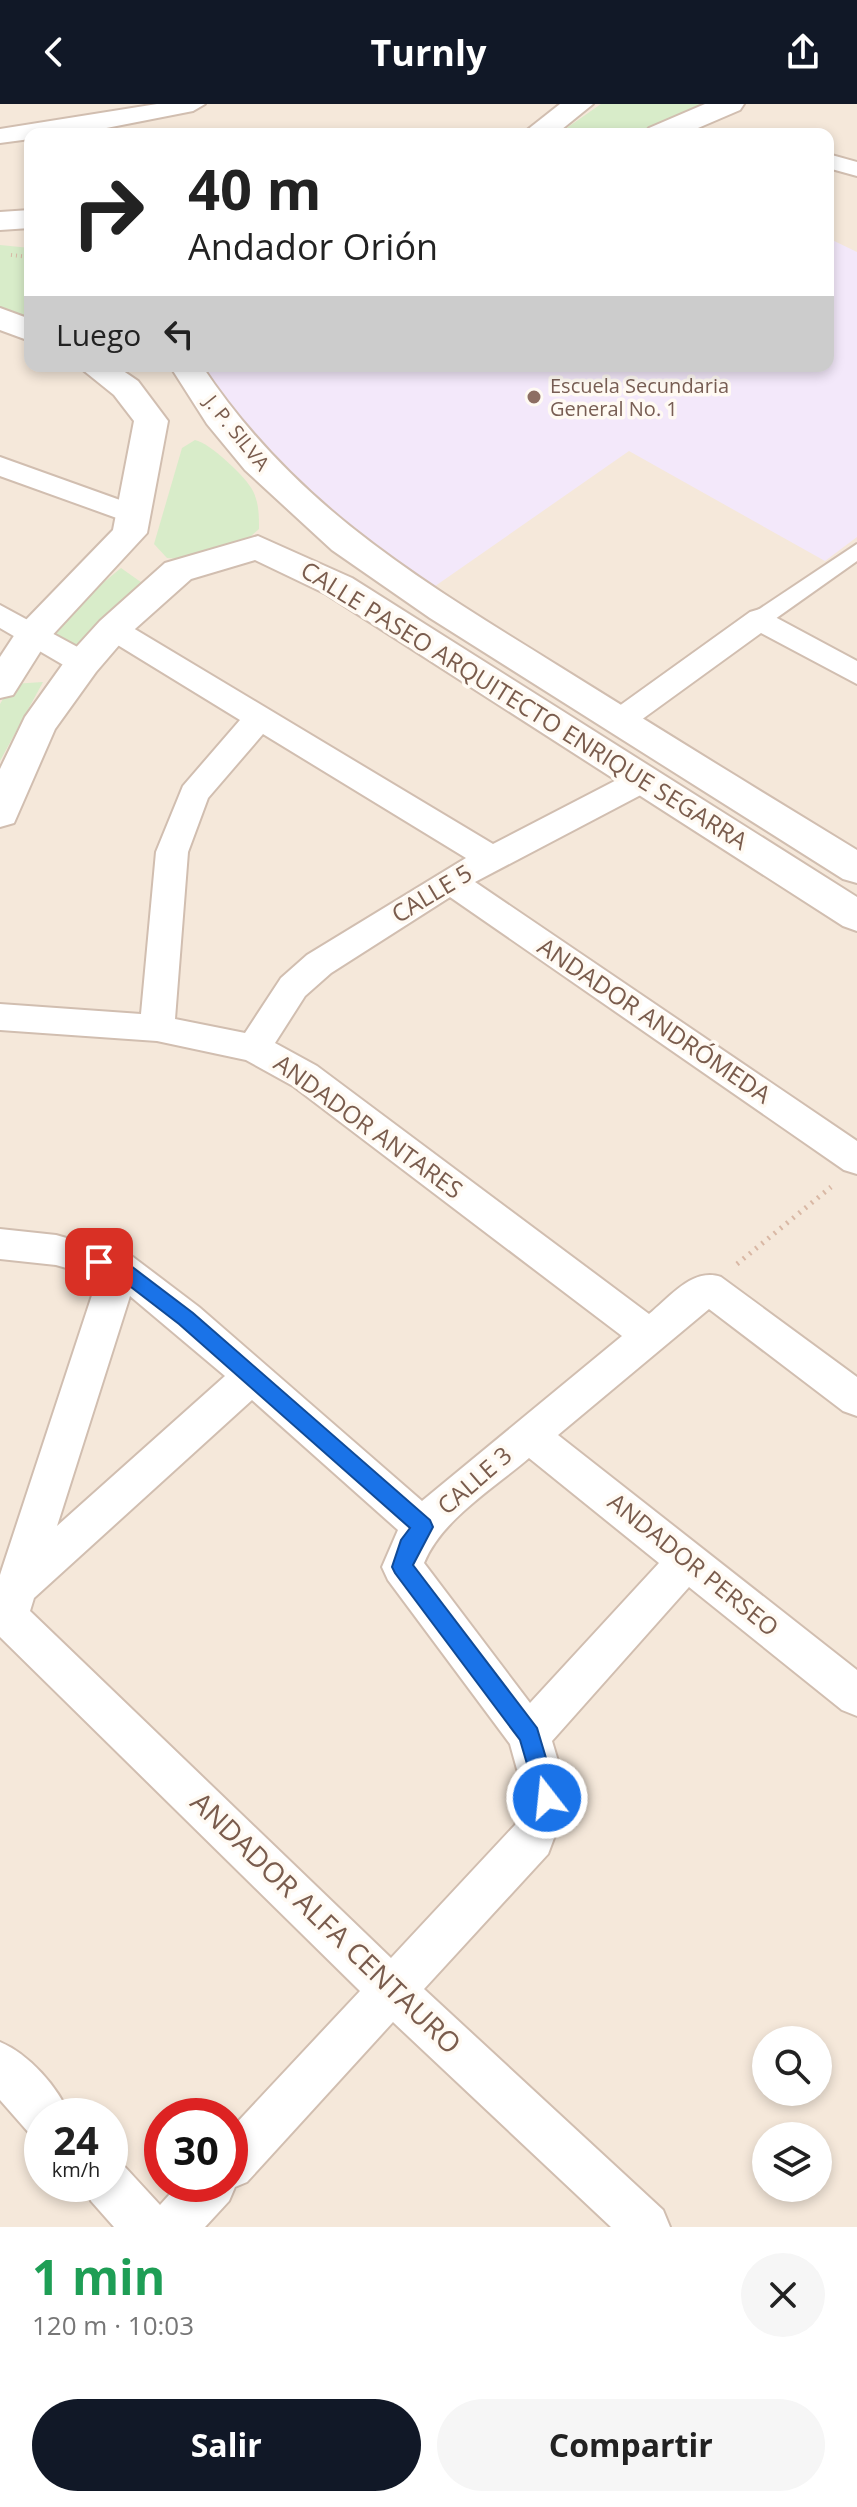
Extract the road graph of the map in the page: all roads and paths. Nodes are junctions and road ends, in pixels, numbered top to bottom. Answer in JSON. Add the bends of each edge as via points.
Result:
{"nodes":[{"id":1,"x":193,"y":104,"type":"edge"},
{"id":2,"x":579,"y":104,"type":"edge"},
{"id":3,"x":730,"y":104,"type":"edge"},
{"id":4,"x":63,"y":128,"type":"edge"},
{"id":5,"x":545,"y":128,"type":"edge"},
{"id":6,"x":673,"y":128,"type":"edge"},
{"id":7,"x":24,"y":133,"type":"edge"},
{"id":8,"x":0,"y":136,"type":"edge"},
{"id":9,"x":834,"y":163,"type":"edge"},
{"id":10,"x":857,"y":169,"type":"edge"},
{"id":11,"x":0,"y":318,"type":"edge"},
{"id":12,"x":24,"y":328,"type":"edge"},
{"id":13,"x":103,"y":372,"type":"edge"},
{"id":14,"x":172,"y":372,"type":"edge"},
{"id":15,"x":189,"y":372,"type":"edge"},
{"id":16,"x":126,"y":388,"type":"junction"},
{"id":17,"x":214,"y":409,"type":"junction"},
{"id":18,"x":152,"y":427,"type":"junction"},
{"id":19,"x":0,"y":466,"type":"edge"},
{"id":20,"x":291,"y":499,"type":"junction"},
{"id":21,"x":132,"y":524,"type":"junction"},
{"id":22,"x":258,"y":547,"type":"junction"},
{"id":23,"x":857,"y":551,"type":"edge"},
{"id":24,"x":178,"y":571,"type":"junction"},
{"id":25,"x":0,"y":615,"type":"edge"},
{"id":26,"x":760,"y":619,"type":"junction"},
{"id":27,"x":113,"y":629,"type":"junction"},
{"id":28,"x":34,"y":633,"type":"junction"},
{"id":29,"x":83,"y":663,"type":"junction"},
{"id":30,"x":857,"y":674,"type":"edge"},
{"id":31,"x":0,"y":686,"type":"edge"},
{"id":32,"x":258,"y":719,"type":"junction"},
{"id":33,"x":619,"y":721,"type":"junction"},
{"id":34,"x":643,"y":780,"type":"junction"},
{"id":35,"x":0,"y":813,"type":"edge"},
{"id":36,"x":491,"y":858,"type":"junction"},
{"id":37,"x":857,"y":869,"type":"edge"},
{"id":38,"x":450,"y":881,"type":"junction"},
{"id":39,"x":857,"y":916,"type":"edge"},
{"id":40,"x":0,"y":1017,"type":"edge"},
{"id":41,"x":157,"y":1028,"type":"junction"},
{"id":42,"x":254,"y":1048,"type":"junction"},
{"id":43,"x":846,"y":1172,"type":"edge"},
{"id":44,"x":0,"y":1244,"type":"edge"},
{"id":45,"x":120,"y":1268,"type":"junction"},
{"id":46,"x":708,"y":1288,"type":"junction"},
{"id":47,"x":648,"y":1335,"type":"junction"},
{"id":48,"x":251,"y":1377,"type":"junction"},
{"id":49,"x":857,"y":1399,"type":"edge"},
{"id":50,"x":529,"y":1435,"type":"junction"},
{"id":51,"x":423,"y":1527,"type":"junction"},
{"id":52,"x":687,"y":1561,"type":"junction"},
{"id":53,"x":7,"y":1610,"type":"edge"},
{"id":54,"x":857,"y":1696,"type":"edge"},
{"id":55,"x":529,"y":1735,"type":"junction"},
{"id":56,"x":393,"y":1991,"type":"junction"},
{"id":57,"x":0,"y":2065,"type":"edge"},
{"id":58,"x":30,"y":2098,"type":"edge"},
{"id":59,"x":248,"y":2146,"type":"edge"},
{"id":60,"x":124,"y":2202,"type":"edge"},
{"id":61,"x":195,"y":2202,"type":"edge"},
{"id":62,"x":147,"y":2227,"type":"edge"},
{"id":63,"x":172,"y":2227,"type":"edge"},
{"id":64,"x":646,"y":2227,"type":"edge"}],
"edges":[{"from":1,"to":4,"type":"street"},
{"from":2,"to":5,"type":"street"},
{"from":3,"to":6,"type":"street"},
{"from":7,"to":8,"type":"street"},
{"from":9,"to":10,"type":"street"},
{"from":11,"to":12,"type":"street"},
{"from":13,"to":16,"type":"street"},
{"from":14,"to":16,"type":"street"},
{"from":15,"to":17,"type":"street","name":"J. P. SILVA"},
{"from":16,"to":18,"type":"street"},
{"from":17,"to":18,"type":"street"},
{"from":17,"to":20,"type":"street","name":"J. P. SILVA"},
{"from":18,"to":21,"type":"street"},
{"from":19,"to":21,"type":"street"},
{"from":20,"to":22,"type":"street","via":[[286,522],[273,540]]},
{"from":20,"to":33,"type":"street","name":"CALLE PASEO ARQUITECTO ENRIQUE SEGARRA","via":[[340,542]]},
{"from":21,"to":24,"type":"street","via":[[158,560]]},
{"from":21,"to":28,"type":"street"},
{"from":22,"to":24,"type":"street"},
{"from":22,"to":34,"type":"street","name":"CALLE PASEO ARQUITECTO ENRIQUE SEGARRA","via":[[339,586]]},
{"from":23,"to":26,"type":"street"},
{"from":24,"to":27,"type":"street"},
{"from":25,"to":28,"type":"street"},
{"from":26,"to":30,"type":"street"},
{"from":26,"to":33,"type":"street"},
{"from":27,"to":29,"type":"street"},
{"from":27,"to":32,"type":"street"},
{"from":28,"to":29,"type":"street"},
{"from":28,"to":31,"type":"street"},
{"from":29,"to":35,"type":"street","via":[[38,726]]},
{"from":32,"to":36,"type":"street"},
{"from":32,"to":41,"type":"street","via":[[194,794],[172,852]]},
{"from":33,"to":37,"type":"street","name":"CALLE PASEO ARQUITECTO ENRIQUE SEGARRA"},
{"from":34,"to":36,"type":"street","name":"CALLE 5"},
{"from":34,"to":39,"type":"street","name":"CALLE PASEO ARQUITECTO ENRIQUE SEGARRA"},
{"from":36,"to":38,"type":"street","name":"CALLE 5"},
{"from":38,"to":42,"type":"street","name":"CALLE 5","via":[[319,964],[293,987]]},
{"from":38,"to":43,"type":"street","name":"ANDADOR ANDRÓMEDA"},
{"from":40,"to":41,"type":"street","name":"ANDADOR ANTARES"},
{"from":41,"to":42,"type":"street","name":"ANDADOR ANTARES"},
{"from":42,"to":47,"type":"street","name":"ANDADOR ANTARES","via":[[305,1076]]},
{"from":43,"to":46,"type":"path"},
{"from":44,"to":45,"type":"street","name":"CALLE 3","via":[[56,1250]]},
{"from":45,"to":48,"type":"street","name":"CALLE 3"},
{"from":45,"to":53,"type":"street"},
{"from":46,"to":47,"type":"street","name":"CALLE 3"},
{"from":46,"to":49,"type":"street"},
{"from":47,"to":50,"type":"street","name":"CALLE 3"},
{"from":48,"to":51,"type":"street","name":"CALLE 3"},
{"from":48,"to":53,"type":"street"},
{"from":50,"to":51,"type":"street","name":"CALLE 3"},
{"from":50,"to":52,"type":"street","name":"ANDADOR PERSEO"},
{"from":51,"to":55,"type":"street","via":[[408,1546],[402,1567]]},
{"from":52,"to":54,"type":"street","name":"ANDADOR PERSEO"},
{"from":52,"to":55,"type":"street"},
{"from":53,"to":56,"type":"street","name":"ANDADOR ALFA CENTAURO"},
{"from":55,"to":56,"type":"street","via":[[547,1798],[532,1839]]},
{"from":56,"to":59,"type":"street"},
{"from":56,"to":64,"type":"street","name":"ANDADOR ALFA CENTAURO"},
{"from":57,"to":58,"type":"street"},
{"from":60,"to":62,"type":"street"},
{"from":61,"to":63,"type":"street"}]}
